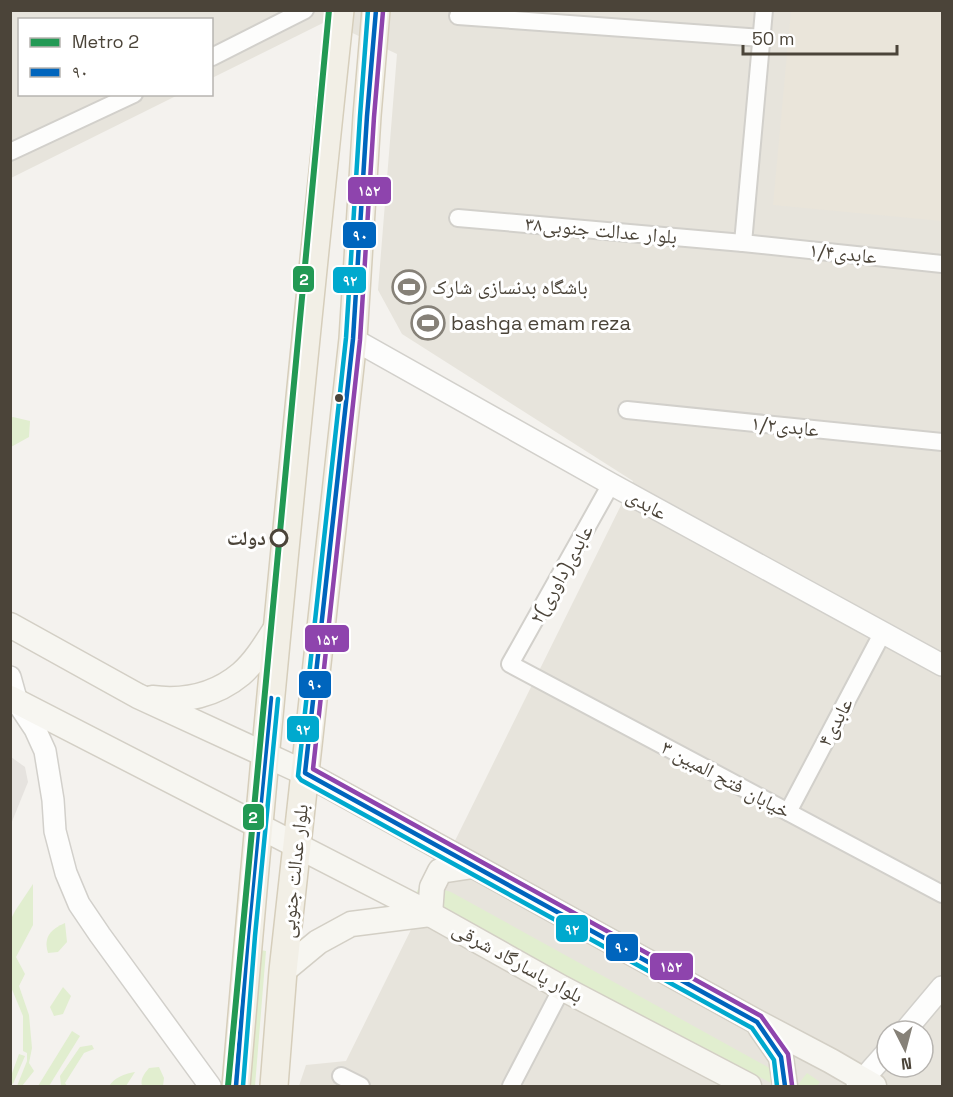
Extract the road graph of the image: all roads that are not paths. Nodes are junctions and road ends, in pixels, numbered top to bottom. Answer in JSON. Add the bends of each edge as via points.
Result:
{"nodes":[{"id":1,"x":305,"y":10,"type":"edge"},
{"id":2,"x":340,"y":10,"type":"edge"},
{"id":3,"x":376,"y":10,"type":"edge"},
{"id":4,"x":764,"y":10,"type":"edge"},
{"id":5,"x":458,"y":16,"type":"dead end"},
{"id":6,"x":762,"y":38,"type":"junction"},
{"id":7,"x":213,"y":56,"type":"edge"},
{"id":8,"x":130,"y":96,"type":"edge"},
{"id":9,"x":10,"y":152,"type":"edge"},
{"id":10,"x":458,"y":218,"type":"dead end"},
{"id":11,"x":743,"y":243,"type":"junction"},
{"id":12,"x":942,"y":264,"type":"edge"},
{"id":13,"x":352,"y":339,"type":"junction"},
{"id":14,"x":627,"y":410,"type":"dead end"},
{"id":15,"x":942,"y":442,"type":"edge"},
{"id":16,"x":611,"y":484,"type":"junction"},
{"id":17,"x":10,"y":625,"type":"edge"},
{"id":18,"x":278,"y":625,"type":"junction"},
{"id":19,"x":883,"y":632,"type":"junction"},
{"id":20,"x":510,"y":664,"type":"joint"},
{"id":21,"x":942,"y":665,"type":"edge"},
{"id":22,"x":10,"y":677,"type":"edge"},
{"id":23,"x":138,"y":696,"type":"junction"},
{"id":24,"x":14,"y":700,"type":"edge"},
{"id":25,"x":266,"y":755,"type":"junction"},
{"id":26,"x":305,"y":773,"type":"junction"},
{"id":27,"x":788,"y":812,"type":"junction"},
{"id":28,"x":259,"y":826,"type":"junction"},
{"id":29,"x":297,"y":846,"type":"junction"},
{"id":30,"x":474,"y":867,"type":"junction"},
{"id":31,"x":942,"y":894,"type":"edge"},
{"id":32,"x":430,"y":914,"type":"junction"},
{"id":33,"x":283,"y":971,"type":"junction"},
{"id":34,"x":942,"y":987,"type":"edge"},
{"id":35,"x":562,"y":988,"type":"junction"},
{"id":36,"x":915,"y":1019,"type":"edge"},
{"id":37,"x":757,"y":1022,"type":"junction"},
{"id":38,"x":875,"y":1069,"type":"edge"},
{"id":39,"x":341,"y":1076,"type":"dead end"},
{"id":40,"x":864,"y":1084,"type":"edge"},
{"id":41,"x":210,"y":1086,"type":"edge"},
{"id":42,"x":236,"y":1086,"type":"edge"},
{"id":43,"x":274,"y":1086,"type":"edge"},
{"id":44,"x":361,"y":1086,"type":"edge"},
{"id":45,"x":511,"y":1086,"type":"edge"},
{"id":46,"x":749,"y":1086,"type":"edge"},
{"id":47,"x":785,"y":1086,"type":"edge"}],
"edges":[{"from":1,"to":7,"type":"street"},
{"from":2,"to":18,"type":"main road","name":"بلوار عدالت جنوبی"},
{"from":3,"to":13,"type":"main road","name":"بلوار عدالت جنوبی"},
{"from":4,"to":6,"type":"street"},
{"from":5,"to":6,"type":"street"},
{"from":6,"to":11,"type":"street"},
{"from":8,"to":9,"type":"street"},
{"from":10,"to":11,"type":"street","name":"بلوار عدالت جنوبی۳۸"},
{"from":11,"to":12,"type":"street","name":"عابدی۱/۴"},
{"from":13,"to":16,"type":"street","name":"عابدی"},
{"from":13,"to":26,"type":"main road","name":"بلوار عدالت جنوبی"},
{"from":14,"to":15,"type":"street","name":"عابدی۱/۲"},
{"from":16,"to":19,"type":"street","name":"عابدی"},
{"from":16,"to":20,"type":"street","name":"۲عابدی(داوری)"},
{"from":17,"to":23,"type":"main road"},
{"from":18,"to":23,"type":"main road","via":[[241,674],[215,691],[188,699]]},
{"from":18,"to":25,"type":"main road","name":"بلوار عدالت جنوبی"},
{"from":19,"to":21,"type":"street","name":"عابدی"},
{"from":19,"to":27,"type":"street","name":"عابدی۴"},
{"from":20,"to":27,"type":"street","name":"خیابان فتح المبین ۳"},
{"from":22,"to":24,"type":"street"},
{"from":23,"to":25,"type":"main road"},
{"from":24,"to":28,"type":"main road"},
{"from":24,"to":41,"type":"street","via":[[45,751],[55,831],[79,904]]},
{"from":25,"to":26,"type":"main road"},
{"from":25,"to":28,"type":"main road","name":"بلوار عدالت جنوبی"},
{"from":26,"to":29,"type":"main road","name":"بلوار عدالت جنوبی"},
{"from":26,"to":30,"type":"main road"},
{"from":27,"to":31,"type":"street","name":"خیابان فتح المبین ۳"},
{"from":28,"to":29,"type":"main road"},
{"from":28,"to":42,"type":"main road","name":"بلوار عدالت جنوبی"},
{"from":29,"to":32,"type":"main road"},
{"from":29,"to":33,"type":"main road","name":"بلوار عدالت جنوبی"},
{"from":30,"to":32,"type":"main road","via":[[440,871],[432,887]]},
{"from":30,"to":37,"type":"main road"},
{"from":32,"to":33,"type":"main road","name":"بلوار پاسارگاد شرقی","via":[[351,924],[318,942]]},
{"from":32,"to":35,"type":"main road","name":"بلوار پاسارگاد شرقی"},
{"from":33,"to":43,"type":"main road","name":"بلوار عدالت جنوبی"},
{"from":34,"to":36,"type":"street"},
{"from":35,"to":45,"type":"street"},
{"from":35,"to":46,"type":"main road","name":"بلوار پاسارگاد شرقی"},
{"from":37,"to":40,"type":"main road","via":[[831,1061]]},
{"from":37,"to":47,"type":"main road","via":[[781,1057]]},
{"from":38,"to":40,"type":"street"},
{"from":39,"to":44,"type":"street"}]}
